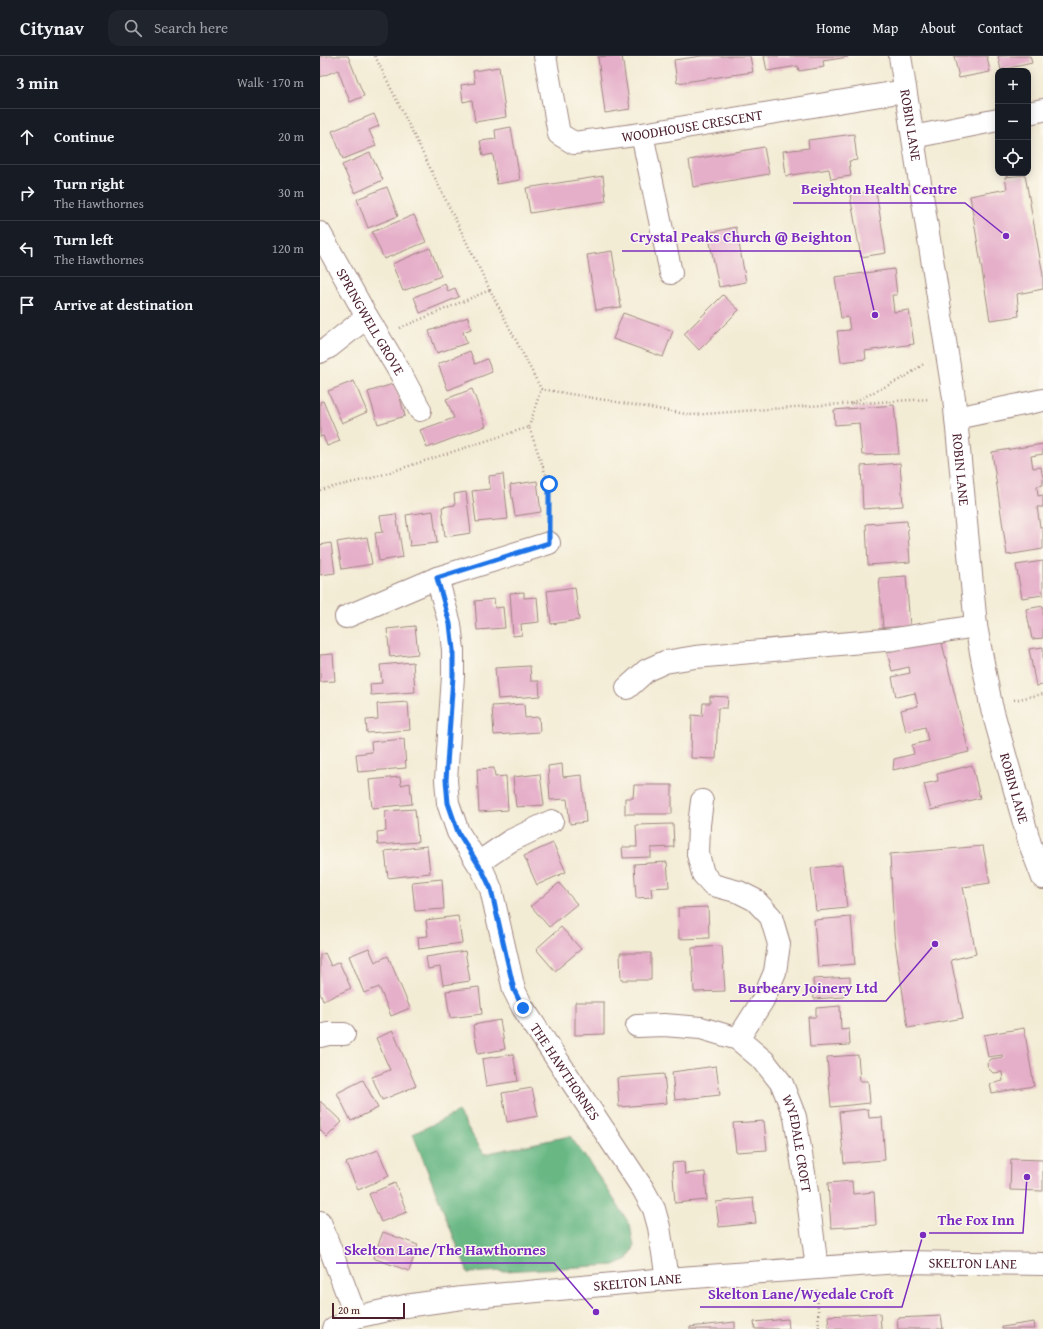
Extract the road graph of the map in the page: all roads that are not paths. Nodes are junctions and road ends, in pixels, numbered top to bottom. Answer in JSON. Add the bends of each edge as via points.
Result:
{"nodes":[{"id":1,"x":545,"y":56,"type":"edge"},
{"id":2,"x":900,"y":56,"type":"edge"},
{"id":3,"x":906,"y":91,"type":"junction"},
{"id":4,"x":1043,"y":110,"type":"edge"},
{"id":5,"x":1031,"y":112,"type":"edge"},
{"id":6,"x":995,"y":121,"type":"edge"},
{"id":7,"x":642,"y":134,"type":"junction"},
{"id":8,"x":913,"y":137,"type":"junction"},
{"id":9,"x":320,"y":233,"type":"edge"},
{"id":10,"x":670,"y":273,"type":"dead end"},
{"id":11,"x":366,"y":317,"type":"junction"},
{"id":12,"x":320,"y":352,"type":"edge"},
{"id":13,"x":1043,"y":400,"type":"edge"},
{"id":14,"x":955,"y":408,"type":"junction"},
{"id":15,"x":420,"y":410,"type":"dead end"},
{"id":16,"x":549,"y":543,"type":"road end"},
{"id":17,"x":437,"y":578,"type":"junction"},
{"id":18,"x":346,"y":618,"type":"dead end"},
{"id":19,"x":976,"y":626,"type":"junction"},
{"id":20,"x":627,"y":688,"type":"dead end"},
{"id":21,"x":702,"y":801,"type":"dead end"},
{"id":22,"x":552,"y":820,"type":"dead end"},
{"id":23,"x":1037,"y":842,"type":"edge"},
{"id":24,"x":478,"y":863,"type":"junction"},
{"id":25,"x":1043,"y":878,"type":"edge"},
{"id":26,"x":637,"y":1026,"type":"dead end"},
{"id":27,"x":344,"y":1034,"type":"dead end"},
{"id":28,"x":320,"y":1036,"type":"edge"},
{"id":29,"x":738,"y":1040,"type":"junction"},
{"id":30,"x":320,"y":1222,"type":"edge"},
{"id":31,"x":1043,"y":1264,"type":"edge"},
{"id":32,"x":817,"y":1268,"type":"junction"},
{"id":33,"x":667,"y":1279,"type":"junction"},
{"id":34,"x":356,"y":1317,"type":"junction"},
{"id":35,"x":334,"y":1329,"type":"edge"}],
"edges":[{"from":1,"to":7,"type":"street","name":"WOODHOUSE CRESCENT","via":[[559,134],[574,143]]},
{"from":2,"to":3,"type":"street","name":"ROBIN LANE"},
{"from":3,"to":7,"type":"street","name":"WOODHOUSE CRESCENT"},
{"from":3,"to":8,"type":"street","name":"ROBIN LANE"},
{"from":4,"to":5,"type":"street"},
{"from":6,"to":8,"type":"street"},
{"from":7,"to":10,"type":"street"},
{"from":8,"to":14,"type":"street","name":"ROBIN LANE"},
{"from":9,"to":11,"type":"street","name":"SPRINGWELL GROVE"},
{"from":11,"to":12,"type":"street"},
{"from":11,"to":15,"type":"street","name":"SPRINGWELL GROVE","via":[[380,337]]},
{"from":13,"to":14,"type":"street"},
{"from":14,"to":19,"type":"street","name":"ROBIN LANE"},
{"from":16,"to":17,"type":"street"},
{"from":17,"to":18,"type":"street"},
{"from":17,"to":24,"type":"street","name":"THE HAWTHORNES","via":[[450,624],[453,650],[446,780],[448,803],[458,832]]},
{"from":19,"to":20,"type":"street","via":[[896,639],[695,657],[665,662],[647,670]]},
{"from":19,"to":23,"type":"street","name":"ROBIN LANE","via":[[991,705]]},
{"from":21,"to":29,"type":"street","via":[[698,854],[703,874],[714,884],[755,900],[771,917],[779,944],[775,972],[763,1000]]},
{"from":22,"to":24,"type":"street","via":[[510,841]]},
{"from":23,"to":25,"type":"street","name":"ROBIN LANE"},
{"from":24,"to":33,"type":"street","name":"THE HAWTHORNES","via":[[491,889],[514,990],[523,1008],[643,1189],[659,1227]]},
{"from":26,"to":29,"type":"street","name":"WYEDALE CROFT","via":[[701,1028]]},
{"from":27,"to":28,"type":"street"},
{"from":29,"to":32,"type":"street","name":"WYEDALE CROFT","via":[[764,1061],[782,1084],[795,1117]]},
{"from":30,"to":34,"type":"street"},
{"from":31,"to":32,"type":"street","name":"SKELTON LANE","via":[[899,1262]]},
{"from":32,"to":33,"type":"street","name":"SKELTON LANE"},
{"from":33,"to":34,"type":"street","name":"SKELTON LANE","via":[[462,1298],[405,1306]]},
{"from":34,"to":35,"type":"street","name":"SKELTON LANE"}]}
